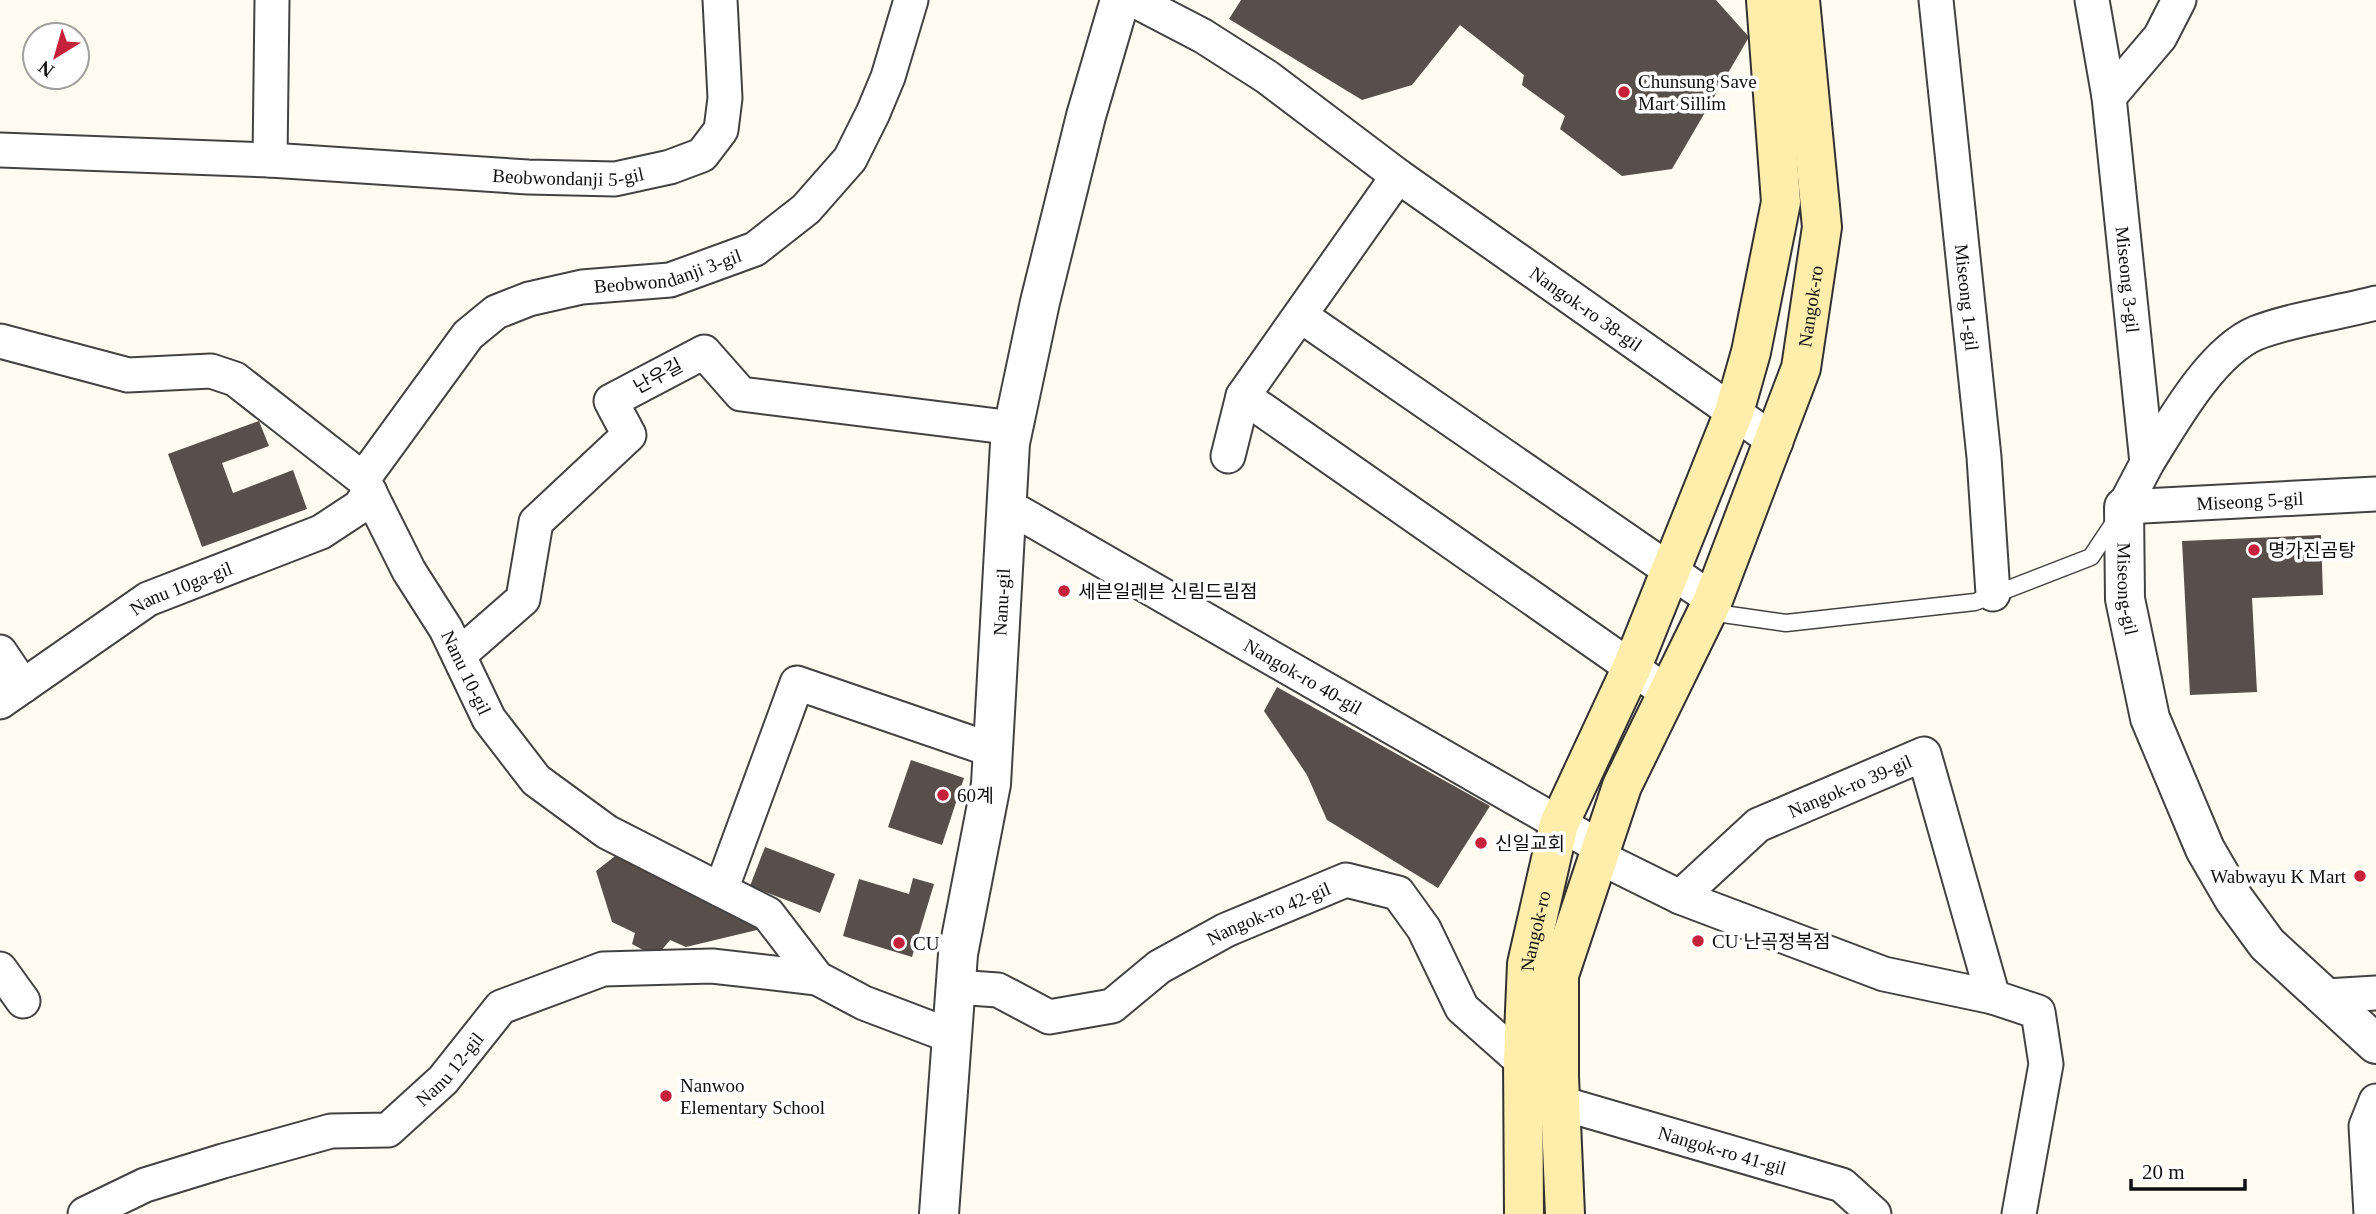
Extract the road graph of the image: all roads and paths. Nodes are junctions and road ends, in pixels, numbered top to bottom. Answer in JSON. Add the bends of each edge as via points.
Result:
{"nodes":[{"id":1,"x":272,"y":0,"type":"edge"},
{"id":2,"x":720,"y":0,"type":"edge"},
{"id":3,"x":911,"y":0,"type":"edge"},
{"id":4,"x":1120,"y":0,"type":"edge"},
{"id":5,"x":1134,"y":0,"type":"edge"},
{"id":6,"x":1766,"y":0,"type":"edge"},
{"id":7,"x":1800,"y":0,"type":"edge"},
{"id":8,"x":1936,"y":0,"type":"edge"},
{"id":9,"x":2092,"y":0,"type":"edge"},
{"id":10,"x":2179,"y":0,"type":"edge"},
{"id":11,"x":2109,"y":97,"type":"junction"},
{"id":12,"x":0,"y":150,"type":"edge"},
{"id":13,"x":270,"y":160,"type":"junction"},
{"id":14,"x":1398,"y":176,"type":"junction"},
{"id":15,"x":2376,"y":303,"type":"edge"},
{"id":16,"x":1301,"y":316,"type":"junction"},
{"id":17,"x":0,"y":341,"type":"edge"},
{"id":18,"x":1243,"y":396,"type":"junction"},
{"id":19,"x":1734,"y":412,"type":"junction"},
{"id":20,"x":1014,"y":428,"type":"junction"},
{"id":21,"x":1776,"y":442,"type":"junction"},
{"id":22,"x":1228,"y":456,"type":"dead end"},
{"id":23,"x":2147,"y":463,"type":"junction"},
{"id":24,"x":367,"y":486,"type":"junction"},
{"id":25,"x":2376,"y":494,"type":"edge"},
{"id":26,"x":1006,"y":505,"type":"junction"},
{"id":27,"x":2124,"y":507,"type":"junction"},
{"id":28,"x":1672,"y":571,"type":"junction"},
{"id":29,"x":1993,"y":594,"type":"junction"},
{"id":30,"x":1710,"y":606,"type":"junction"},
{"id":31,"x":0,"y":652,"type":"edge"},
{"id":32,"x":458,"y":655,"type":"junction"},
{"id":33,"x":1632,"y":667,"type":"junction"},
{"id":34,"x":1668,"y":693,"type":"junction"},
{"id":35,"x":12,"y":694,"type":"edge"},
{"id":36,"x":992,"y":750,"type":"junction"},
{"id":37,"x":1559,"y":824,"type":"junction"},
{"id":38,"x":1598,"y":851,"type":"junction"},
{"id":39,"x":721,"y":890,"type":"junction"},
{"id":40,"x":1680,"y":897,"type":"junction"},
{"id":41,"x":0,"y":969,"type":"edge"},
{"id":42,"x":817,"y":978,"type":"junction"},
{"id":43,"x":955,"y":987,"type":"junction"},
{"id":44,"x":2376,"y":992,"type":"edge"},
{"id":45,"x":2326,"y":996,"type":"junction"},
{"id":46,"x":1993,"y":997,"type":"junction"},
{"id":47,"x":23,"y":1001,"type":"dead end"},
{"id":48,"x":951,"y":1036,"type":"junction"},
{"id":49,"x":2376,"y":1044,"type":"edge"},
{"id":50,"x":1522,"y":1058,"type":"junction"},
{"id":51,"x":1560,"y":1090,"type":"junction"},
{"id":52,"x":2376,"y":1101,"type":"edge"},
{"id":53,"x":85,"y":1214,"type":"edge"},
{"id":54,"x":939,"y":1214,"type":"edge"},
{"id":55,"x":1524,"y":1214,"type":"edge"},
{"id":56,"x":1565,"y":1214,"type":"edge"},
{"id":57,"x":1874,"y":1214,"type":"edge"},
{"id":58,"x":2019,"y":1214,"type":"edge"},
{"id":59,"x":2371,"y":1214,"type":"edge"}],
"edges":[{"from":1,"to":13,"type":"street"},
{"from":2,"to":13,"type":"street","name":"Beobwondanji 5-gil","via":[[725,98],[721,130],[702,155],[670,167],[615,179],[579,179]]},
{"from":3,"to":24,"type":"street","name":"Beobwondanji 3-gil","via":[[888,77],[850,159],[806,209],[755,249],[670,280],[582,286],[496,312],[468,335]]},
{"from":4,"to":20,"type":"street","name":"Nanu-gil","via":[[1079,142]]},
{"from":5,"to":14,"type":"street","name":"Nangok-ro 38-gil","via":[[1267,77]]},
{"from":6,"to":19,"type":"main road","name":"Nangok-ro","via":[[1781,202]]},
{"from":7,"to":21,"type":"main road","name":"Nangok-ro","via":[[1822,227],[1801,368]]},
{"from":8,"to":29,"type":"street","name":"Miseong 1-gil","via":[[1983,444]]},
{"from":9,"to":11,"type":"street","name":"Miseong 3-gil"},
{"from":10,"to":11,"type":"street","via":[[2160,37]]},
{"from":11,"to":23,"type":"street","name":"Miseong 3-gil"},
{"from":12,"to":13,"type":"street","name":"Beobwondanji 5-gil"},
{"from":14,"to":16,"type":"street"},
{"from":14,"to":19,"type":"street","name":"Nangok-ro 38-gil"},
{"from":15,"to":23,"type":"street","via":[[2255,334],[2224,355]]},
{"from":16,"to":18,"type":"street"},
{"from":16,"to":28,"type":"street"},
{"from":17,"to":24,"type":"street","name":"Nanu 10-gil","via":[[128,375],[211,371],[235,379]]},
{"from":18,"to":22,"type":"street"},
{"from":18,"to":33,"type":"street"},
{"from":19,"to":21,"type":"street","name":"Nangok-ro 38-gil"},
{"from":19,"to":28,"type":"main road","name":"Nangok-ro"},
{"from":20,"to":26,"type":"street","name":"Nanu-gil"},
{"from":20,"to":32,"type":"street","name":"난우길","via":[[741,394],[705,352],[611,401],[629,435],[536,522],[523,599]]},
{"from":21,"to":30,"type":"main road","name":"Nangok-ro"},
{"from":23,"to":27,"type":"street"},
{"from":24,"to":32,"type":"street","name":"Nanu 10-gil"},
{"from":24,"to":35,"type":"street","name":"Nanu 10ga-gil","via":[[359,507],[321,532],[148,598]]},
{"from":25,"to":27,"type":"street","name":"Miseong 5-gil"},
{"from":26,"to":36,"type":"street","name":"Nanu-gil"},
{"from":26,"to":37,"type":"street","name":"Nangok-ro 40-gil"},
{"from":27,"to":29,"type":"lane","name":"Miseong-gil","via":[[2091,557]]},
{"from":27,"to":45,"type":"street","name":"Miseong-gil","via":[[2125,599],[2150,718],[2205,849],[2234,899],[2267,944]]},
{"from":28,"to":30,"type":"street"},
{"from":28,"to":33,"type":"main road","name":"Nangok-ro"},
{"from":29,"to":30,"type":"lane","name":"Miseong-gil","via":[[1975,602],[1786,623]]},
{"from":30,"to":34,"type":"main road","name":"Nangok-ro"},
{"from":31,"to":35,"type":"street"},
{"from":32,"to":39,"type":"street","name":"Nanu 10-gil","via":[[489,719],[536,780],[607,832]]},
{"from":33,"to":34,"type":"street"},
{"from":33,"to":37,"type":"main road","name":"Nangok-ro"},
{"from":34,"to":38,"type":"main road","name":"Nangok-ro","via":[[1622,786]]},
{"from":36,"to":39,"type":"street","via":[[797,683]]},
{"from":36,"to":43,"type":"street","name":"Nanu-gil"},
{"from":37,"to":38,"type":"street","name":"Nangok-ro 40-gil"},
{"from":37,"to":50,"type":"main road","name":"Nangok-ro","via":[[1527,964]]},
{"from":38,"to":40,"type":"street"},
{"from":38,"to":51,"type":"main road","name":"Nangok-ro","via":[[1559,975]]},
{"from":39,"to":42,"type":"street","name":"Nanu 10-gil","via":[[768,914]]},
{"from":40,"to":46,"type":"street","via":[[1884,974]]},
{"from":40,"to":46,"type":"street","name":"Nangok-ro 39-gil","via":[[1758,825],[1924,754]]},
{"from":41,"to":47,"type":"street"},
{"from":42,"to":48,"type":"street","name":"Nanu 10-gil","via":[[864,1003]]},
{"from":42,"to":53,"type":"street","name":"Nanu 12-gil","via":[[712,966],[603,969],[501,1007],[443,1080],[388,1130],[331,1131],[145,1185]]},
{"from":43,"to":48,"type":"street","name":"Nanu-gil"},
{"from":43,"to":50,"type":"street","name":"Nangok-ro 42-gil","via":[[998,990],[1049,1017],[1112,1006],[1159,968],[1226,930],[1346,880],[1398,893],[1424,929],[1462,1008]]},
{"from":44,"to":45,"type":"street"},
{"from":45,"to":49,"type":"street","name":"Miseong-gil"},
{"from":46,"to":58,"type":"street","via":[[2038,1012],[2046,1064]]},
{"from":48,"to":54,"type":"street","name":"Nanu-gil"},
{"from":50,"to":51,"type":"street","name":"Nangok-ro 42-gil"},
{"from":50,"to":55,"type":"main road","name":"Nangok-ro"},
{"from":51,"to":56,"type":"main road","name":"Nangok-ro"},
{"from":51,"to":57,"type":"street","name":"Nangok-ro 41-gil","via":[[1842,1185]]},
{"from":52,"to":59,"type":"street","via":[[2366,1126]]}]}
